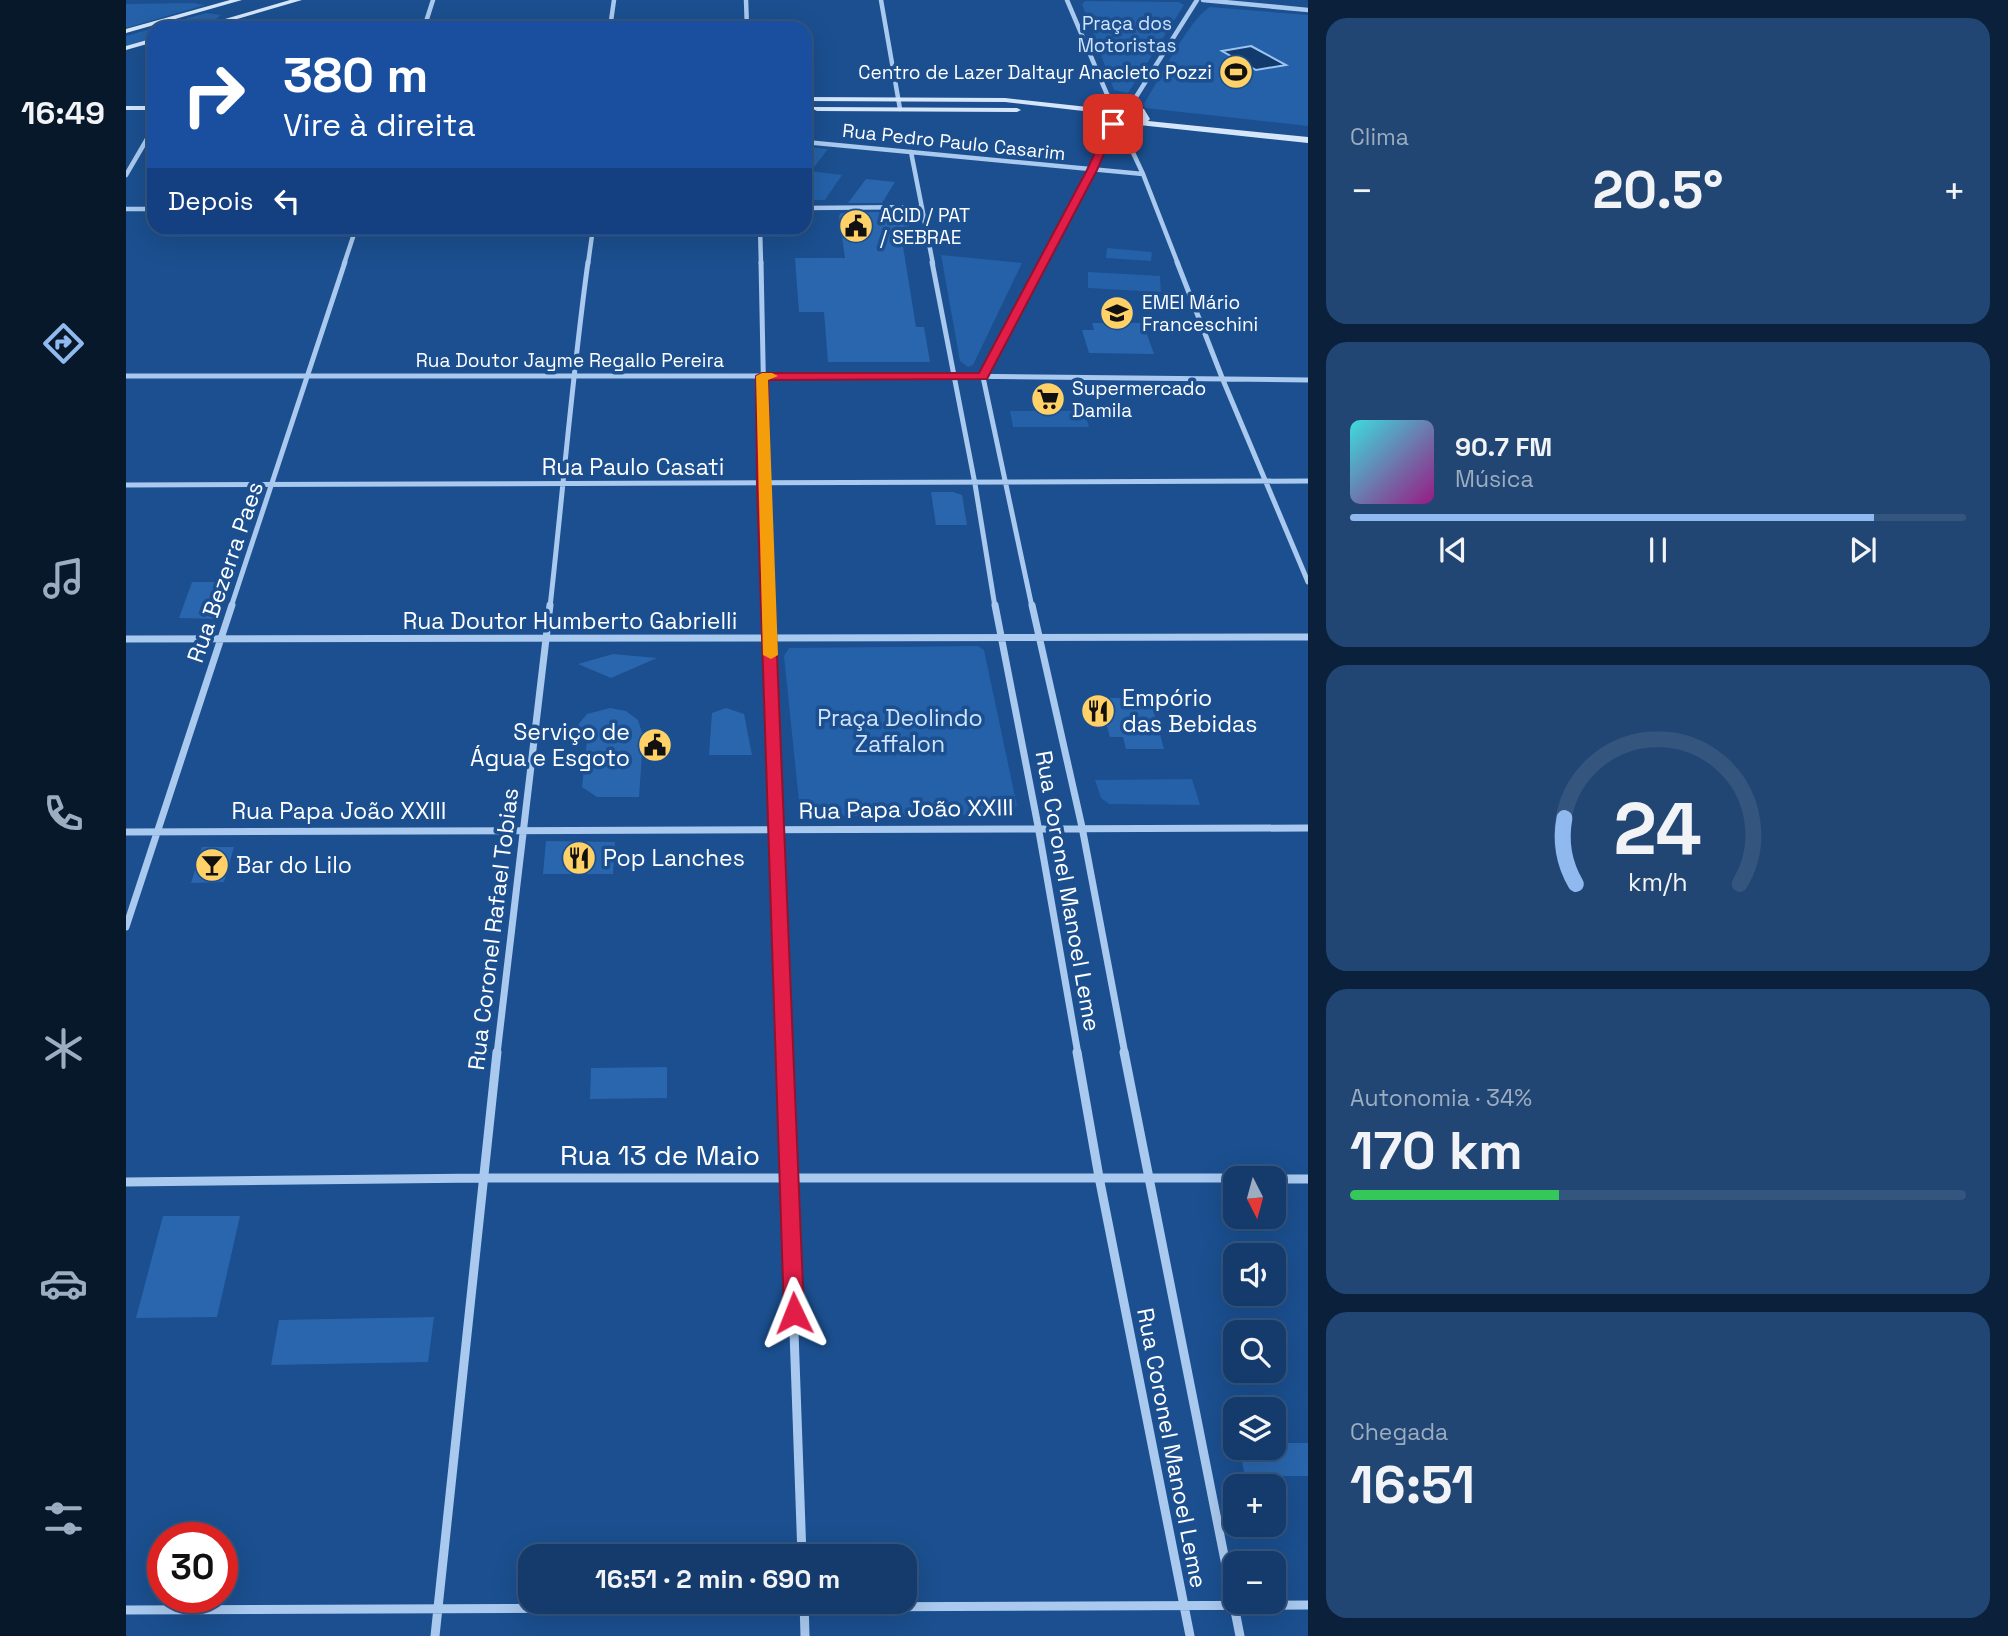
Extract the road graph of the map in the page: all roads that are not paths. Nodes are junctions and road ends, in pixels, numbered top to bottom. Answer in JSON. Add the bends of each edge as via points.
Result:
{"nodes":[{"id":1,"x":299,"y":0,"type":"edge"},
{"id":2,"x":433,"y":0,"type":"edge"},
{"id":3,"x":614,"y":0,"type":"edge"},
{"id":4,"x":746,"y":0,"type":"edge"},
{"id":5,"x":881,"y":0,"type":"edge"},
{"id":6,"x":1067,"y":0,"type":"edge"},
{"id":7,"x":1197,"y":0,"type":"edge"},
{"id":8,"x":1203,"y":0,"type":"edge"},
{"id":9,"x":235,"y":1,"type":"edge"},
{"id":10,"x":267,"y":8,"type":"junction"},
{"id":11,"x":1308,"y":10,"type":"edge"},
{"id":12,"x":162,"y":21,"type":"edge"},
{"id":13,"x":230,"y":21,"type":"edge"},
{"id":14,"x":426,"y":21,"type":"edge"},
{"id":15,"x":611,"y":21,"type":"edge"},
{"id":16,"x":747,"y":21,"type":"edge"},
{"id":17,"x":147,"y":25,"type":"edge"},
{"id":18,"x":126,"y":31,"type":"edge"},
{"id":19,"x":147,"y":42,"type":"edge"},
{"id":20,"x":126,"y":48,"type":"edge"},
{"id":21,"x":126,"y":99,"type":"edge"},
{"id":22,"x":147,"y":99,"type":"edge"},
{"id":23,"x":812,"y":99,"type":"edge"},
{"id":24,"x":897,"y":99,"type":"junction"},
{"id":25,"x":1112,"y":106,"type":"junction"},
{"id":26,"x":126,"y":108,"type":"edge"},
{"id":27,"x":147,"y":108,"type":"edge"},
{"id":28,"x":1129,"y":108,"type":"junction"},
{"id":29,"x":812,"y":109,"type":"edge"},
{"id":30,"x":900,"y":109,"type":"junction"},
{"id":31,"x":1096,"y":114,"type":"junction"},
{"id":32,"x":1142,"y":118,"type":"junction"},
{"id":33,"x":1116,"y":125,"type":"junction"},
{"id":34,"x":1308,"y":131,"type":"edge"},
{"id":35,"x":147,"y":139,"type":"edge"},
{"id":36,"x":1308,"y":140,"type":"edge"},
{"id":37,"x":812,"y":143,"type":"edge"},
{"id":38,"x":911,"y":152,"type":"junction"},
{"id":39,"x":1092,"y":170,"type":"junction"},
{"id":40,"x":1143,"y":174,"type":"junction"},
{"id":41,"x":126,"y":175,"type":"edge"},
{"id":42,"x":922,"y":207,"type":"junction"},
{"id":43,"x":812,"y":208,"type":"edge"},
{"id":44,"x":126,"y":209,"type":"edge"},
{"id":45,"x":147,"y":209,"type":"edge"},
{"id":46,"x":354,"y":235,"type":"edge"},
{"id":47,"x":592,"y":235,"type":"edge"},
{"id":48,"x":760,"y":235,"type":"edge"},
{"id":49,"x":308,"y":375,"type":"junction"},
{"id":50,"x":126,"y":376,"type":"edge"},
{"id":51,"x":572,"y":376,"type":"junction"},
{"id":52,"x":762,"y":376,"type":"junction"},
{"id":53,"x":953,"y":376,"type":"junction"},
{"id":54,"x":983,"y":377,"type":"junction"},
{"id":55,"x":1223,"y":380,"type":"junction"},
{"id":56,"x":1308,"y":380,"type":"edge"},
{"id":57,"x":1266,"y":481,"type":"junction"},
{"id":58,"x":1308,"y":481,"type":"edge"},
{"id":59,"x":1004,"y":483,"type":"junction"},
{"id":60,"x":764,"y":484,"type":"junction"},
{"id":61,"x":975,"y":484,"type":"junction"},
{"id":62,"x":126,"y":485,"type":"edge"},
{"id":63,"x":272,"y":485,"type":"junction"},
{"id":64,"x":565,"y":485,"type":"junction"},
{"id":65,"x":1308,"y":582,"type":"edge"},
{"id":66,"x":1000,"y":636,"type":"junction"},
{"id":67,"x":1038,"y":636,"type":"junction"},
{"id":68,"x":1308,"y":637,"type":"edge"},
{"id":69,"x":546,"y":638,"type":"junction"},
{"id":70,"x":769,"y":638,"type":"junction"},
{"id":71,"x":126,"y":639,"type":"edge"},
{"id":72,"x":220,"y":639,"type":"junction"},
{"id":73,"x":1038,"y":826,"type":"junction"},
{"id":74,"x":1082,"y":827,"type":"junction"},
{"id":75,"x":1308,"y":828,"type":"edge"},
{"id":76,"x":524,"y":829,"type":"junction"},
{"id":77,"x":778,"y":830,"type":"junction"},
{"id":78,"x":156,"y":831,"type":"junction"},
{"id":79,"x":126,"y":832,"type":"edge"},
{"id":80,"x":126,"y":927,"type":"edge"},
{"id":81,"x":1099,"y":1177,"type":"junction"},
{"id":82,"x":482,"y":1178,"type":"junction"},
{"id":83,"x":789,"y":1178,"type":"junction"},
{"id":84,"x":1148,"y":1178,"type":"junction"},
{"id":85,"x":1223,"y":1178,"type":"edge"},
{"id":86,"x":1286,"y":1179,"type":"edge"},
{"id":87,"x":1308,"y":1179,"type":"edge"},
{"id":88,"x":126,"y":1182,"type":"edge"},
{"id":89,"x":802,"y":1544,"type":"edge"},
{"id":90,"x":1223,"y":1551,"type":"edge"},
{"id":91,"x":917,"y":1605,"type":"edge"},
{"id":92,"x":1223,"y":1605,"type":"edge"},
{"id":93,"x":1286,"y":1605,"type":"edge"},
{"id":94,"x":1308,"y":1605,"type":"edge"},
{"id":95,"x":1184,"y":1606,"type":"junction"},
{"id":96,"x":126,"y":1610,"type":"edge"},
{"id":97,"x":518,"y":1610,"type":"edge"},
{"id":98,"x":438,"y":1611,"type":"junction"},
{"id":99,"x":804,"y":1614,"type":"edge"},
{"id":100,"x":1236,"y":1614,"type":"edge"},
{"id":101,"x":435,"y":1636,"type":"edge"},
{"id":102,"x":805,"y":1636,"type":"edge"},
{"id":103,"x":1190,"y":1636,"type":"edge"},
{"id":104,"x":1240,"y":1636,"type":"edge"}],
"edges":[{"from":1,"to":10,"type":"main road"},
{"from":2,"to":14,"type":"street"},
{"from":3,"to":15,"type":"street"},
{"from":4,"to":16,"type":"street"},
{"from":5,"to":24,"type":"street"},
{"from":6,"to":25,"type":"street"},
{"from":7,"to":28,"type":"street"},
{"from":8,"to":11,"type":"street"},
{"from":9,"to":10,"type":"main road"},
{"from":9,"to":12,"type":"main road"},
{"from":10,"to":13,"type":"main road"},
{"from":17,"to":18,"type":"main road"},
{"from":19,"to":20,"type":"main road"},
{"from":21,"to":22,"type":"main road"},
{"from":23,"to":24,"type":"main road"},
{"from":24,"to":30,"type":"street"},
{"from":24,"to":31,"type":"main road","via":[[1005,100]]},
{"from":25,"to":28,"type":"main road"},
{"from":25,"to":31,"type":"main road"},
{"from":26,"to":27,"type":"main road"},
{"from":28,"to":32,"type":"main road"},
{"from":29,"to":30,"type":"main road"},
{"from":30,"to":31,"type":"main road"},
{"from":31,"to":33,"type":"main road"},
{"from":32,"to":33,"type":"main road"},
{"from":32,"to":34,"type":"main road"},
{"from":32,"to":36,"type":"main road"},
{"from":33,"to":39,"type":"street"},
{"from":33,"to":40,"type":"street"},
{"from":35,"to":41,"type":"street"},
{"from":37,"to":38,"type":"street","name":"Rua Pedro Paulo Casarim"},
{"from":38,"to":39,"type":"street","name":"Rua Pedro Paulo Casarim"},
{"from":38,"to":42,"type":"street","name":"Rua Coronel Manoel Leme"},
{"from":39,"to":40,"type":"street","name":"Rua Pedro Paulo Casarim"},
{"from":39,"to":54,"type":"street"},
{"from":40,"to":55,"type":"street"},
{"from":42,"to":43,"type":"street"},
{"from":42,"to":53,"type":"street","name":"Rua Coronel Manoel Leme"},
{"from":44,"to":45,"type":"street"},
{"from":46,"to":49,"type":"street","name":"Rua Bezerra Paes"},
{"from":47,"to":51,"type":"street","name":"Rua Coronel Rafael Tobias"},
{"from":48,"to":52,"type":"street"},
{"from":49,"to":50,"type":"street","name":"Rua Doutor Jayme Regallo Pereira"},
{"from":49,"to":51,"type":"street","name":"Rua Doutor Jayme Regallo Pereira"},
{"from":49,"to":63,"type":"street","name":"Rua Bezerra Paes"},
{"from":51,"to":52,"type":"street","name":"Rua Doutor Jayme Regallo Pereira"},
{"from":51,"to":64,"type":"street","name":"Rua Coronel Rafael Tobias"},
{"from":52,"to":53,"type":"street","name":"Rua Doutor Jayme Regallo Pereira"},
{"from":52,"to":60,"type":"street"},
{"from":53,"to":54,"type":"street","name":"Rua Doutor Jayme Regallo Pereira"},
{"from":53,"to":61,"type":"street","name":"Rua Coronel Manoel Leme"},
{"from":54,"to":55,"type":"street","name":"Rua Doutor Jayme Regallo Pereira"},
{"from":54,"to":59,"type":"street","name":"Rua Coronel Manoel Leme"},
{"from":55,"to":56,"type":"street","name":"Rua Doutor Jayme Regallo Pereira"},
{"from":55,"to":57,"type":"street"},
{"from":57,"to":58,"type":"street","name":"Rua Paulo Casati"},
{"from":57,"to":59,"type":"street","name":"Rua Paulo Casati"},
{"from":57,"to":65,"type":"street"},
{"from":59,"to":61,"type":"street","name":"Rua Paulo Casati"},
{"from":59,"to":67,"type":"street","name":"Rua Coronel Manoel Leme"},
{"from":60,"to":61,"type":"street","name":"Rua Paulo Casati"},
{"from":60,"to":64,"type":"street","name":"Rua Paulo Casati"},
{"from":60,"to":70,"type":"street"},
{"from":61,"to":66,"type":"street","name":"Rua Coronel Manoel Leme"},
{"from":62,"to":63,"type":"street","name":"Rua Paulo Casati"},
{"from":63,"to":64,"type":"street","name":"Rua Paulo Casati"},
{"from":63,"to":72,"type":"street","name":"Rua Bezerra Paes"},
{"from":64,"to":69,"type":"street","name":"Rua Coronel Rafael Tobias"},
{"from":66,"to":67,"type":"street","name":"Rua Doutor Humberto Gabrielli"},
{"from":66,"to":70,"type":"street","name":"Rua Doutor Humberto Gabrielli"},
{"from":66,"to":73,"type":"street","name":"Rua Coronel Manoel Leme"},
{"from":67,"to":68,"type":"street","name":"Rua Doutor Humberto Gabrielli"},
{"from":67,"to":74,"type":"street","name":"Rua Coronel Manoel Leme"},
{"from":69,"to":70,"type":"street","name":"Rua Doutor Humberto Gabrielli"},
{"from":69,"to":72,"type":"street","name":"Rua Doutor Humberto Gabrielli"},
{"from":69,"to":76,"type":"street","name":"Rua Coronel Rafael Tobias"},
{"from":70,"to":77,"type":"street"},
{"from":71,"to":72,"type":"street","name":"Rua Doutor Humberto Gabrielli"},
{"from":72,"to":78,"type":"street","name":"Rua Bezerra Paes"},
{"from":73,"to":74,"type":"street","name":"Rua Papa João XXIII"},
{"from":73,"to":77,"type":"street","name":"Rua Papa João XXIII"},
{"from":73,"to":81,"type":"street","name":"Rua Coronel Manoel Leme"},
{"from":74,"to":75,"type":"street","name":"Rua Papa João XXIII"},
{"from":74,"to":84,"type":"street","name":"Rua Coronel Manoel Leme"},
{"from":76,"to":77,"type":"street","name":"Rua Papa João XXIII"},
{"from":76,"to":78,"type":"street","name":"Rua Papa João XXIII"},
{"from":76,"to":82,"type":"street","name":"Rua Coronel Rafael Tobias"},
{"from":77,"to":83,"type":"street"},
{"from":78,"to":79,"type":"street","name":"Rua Papa João XXIII"},
{"from":78,"to":80,"type":"street","name":"Rua Bezerra Paes"},
{"from":81,"to":83,"type":"street","name":"Rua 13 de Maio"},
{"from":81,"to":84,"type":"street","name":"Rua 13 de Maio"},
{"from":81,"to":95,"type":"street","name":"Rua Coronel Manoel Leme"},
{"from":82,"to":83,"type":"street","name":"Rua 13 de Maio"},
{"from":82,"to":88,"type":"street","name":"Rua 13 de Maio"},
{"from":82,"to":98,"type":"street","name":"Rua Coronel Rafael Tobias"},
{"from":83,"to":89,"type":"street"},
{"from":84,"to":85,"type":"street","name":"Rua 13 de Maio"},
{"from":84,"to":90,"type":"street","name":"Rua Coronel Manoel Leme"},
{"from":86,"to":87,"type":"street"},
{"from":91,"to":95,"type":"street"},
{"from":92,"to":95,"type":"street"},
{"from":93,"to":94,"type":"street"},
{"from":95,"to":103,"type":"street","name":"Rua Coronel Manoel Leme"},
{"from":96,"to":98,"type":"street"},
{"from":97,"to":98,"type":"street"},
{"from":98,"to":101,"type":"street","name":"Rua Coronel Rafael Tobias"},
{"from":99,"to":102,"type":"street"},
{"from":100,"to":104,"type":"street","name":"Rua Coronel Manoel Leme"}]}
